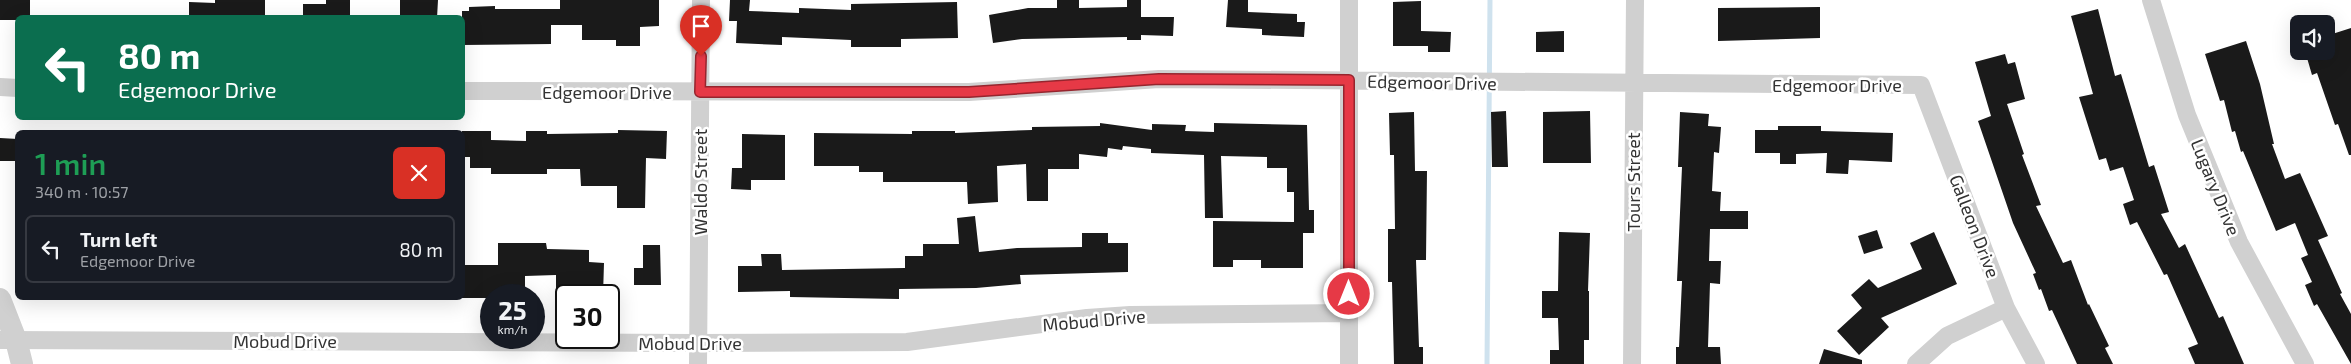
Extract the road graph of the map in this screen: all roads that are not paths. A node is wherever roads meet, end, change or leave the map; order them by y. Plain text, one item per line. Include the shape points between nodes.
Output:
1 (701, 0) edge
2 (1349, 0) edge
3 (1635, 0) edge
4 (2151, 0) edge
5 (1349, 80) junction
6 (1634, 84) junction
7 (1921, 85) joint
8 (0, 87) edge
9 (15, 88) edge
10 (465, 91) edge
11 (700, 92) junction
12 (0, 299) edge
13 (2006, 308) junction
14 (1349, 313) junction
15 (8, 340) edge
16 (698, 343) junction
17 (22, 364) edge
18 (698, 364) edge
19 (1349, 364) edge
20 (1632, 364) edge
21 (1916, 364) edge
22 (2036, 364) edge
23 (2305, 364) edge

1 - 11 street, Waldo Street
2 - 5 street
3 - 6 street, Tours Street
4 - 23 street, Lugary Drive via 2187,115 2238,242
5 - 6 street, Edgemoor Drive
5 - 11 street, Edgemoor Drive via 1159,79 969,92
5 - 14 street
6 - 7 street, Edgemoor Drive
6 - 20 street, Tours Street
7 - 13 street, Galleon Drive
8 - 9 street
10 - 11 street, Edgemoor Drive
11 - 16 street, Waldo Street
12 - 15 street
13 - 21 street via 1947,336
13 - 22 street, Galleon Drive
14 - 16 street, Mobud Drive via 1130,315 907,342
14 - 19 street
15 - 16 street, Mobud Drive
15 - 17 street
16 - 18 street, Waldo Street

